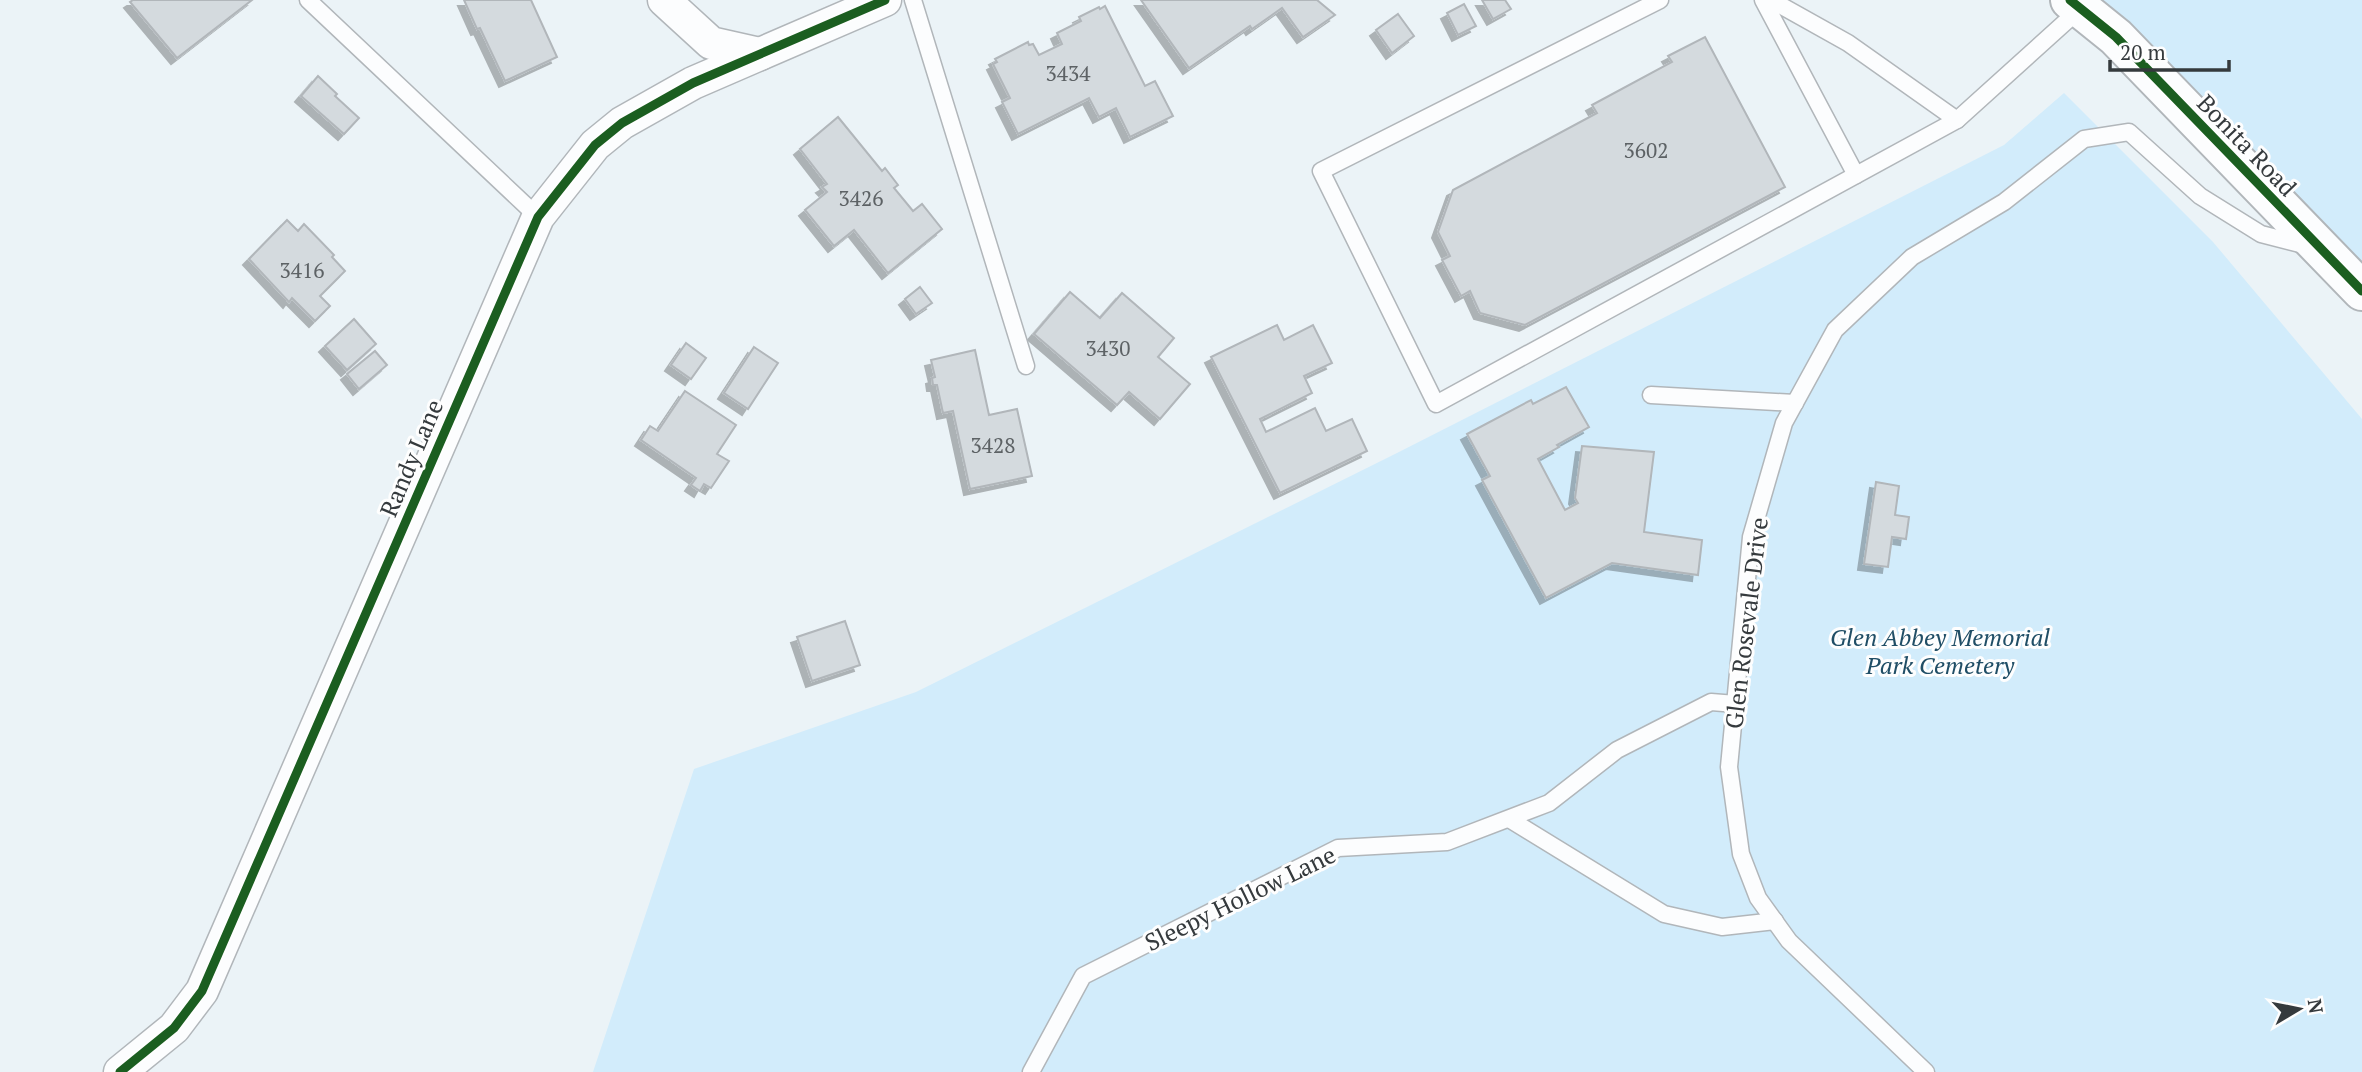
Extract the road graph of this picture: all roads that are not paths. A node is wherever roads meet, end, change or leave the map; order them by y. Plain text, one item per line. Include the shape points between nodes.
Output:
1 (309, 0) edge
2 (664, 0) edge
3 (885, 0) edge
4 (913, 0) edge
5 (1660, 0) edge
6 (1763, 0) edge
7 (1771, 0) edge
8 (2076, 4) edge
9 (760, 54) junction
10 (1957, 120) junction
11 (1856, 175) junction
12 (538, 217) junction
13 (2320, 249) junction
14 (2362, 292) edge
15 (1026, 366) dead end
16 (1651, 395) dead end
17 (1795, 403) junction
18 (1736, 704) junction
19 (1509, 818) junction
20 (1775, 921) junction
21 (120, 1072) edge
22 (1031, 1072) edge
23 (1926, 1072) edge

1 - 12 lane
2 - 9 street via 711,43
3 - 9 street, Randy Lane
4 - 15 lane
5 - 11 lane via 1321,171 1436,404
6 - 11 lane
7 - 10 lane via 1848,43
8 - 10 lane
8 - 13 main road, Bonita Road via 2116,37
9 - 12 street, Randy Lane via 693,83 622,123 594,145
10 - 11 lane
12 - 21 street, Randy Lane via 202,991 174,1028
13 - 14 main road, Bonita Road
13 - 17 lane, Glen Rosevale Drive via 2251,228 2200,196 2129,132 2084,139 2004,202 1912,257 1835,330
16 - 17 lane
17 - 18 lane, Glen Rosevale Drive via 1784,422 1751,537
18 - 19 lane, Sleepy Hollow Lane via 1711,702 1617,750 1549,803
18 - 20 lane, Glen Rosevale Drive via 1729,767 1741,854 1758,898
19 - 20 lane via 1664,914 1722,927
19 - 22 lane, Sleepy Hollow Lane via 1447,842 1338,848 1083,976
20 - 23 lane, Glen Rosevale Drive via 1789,942

